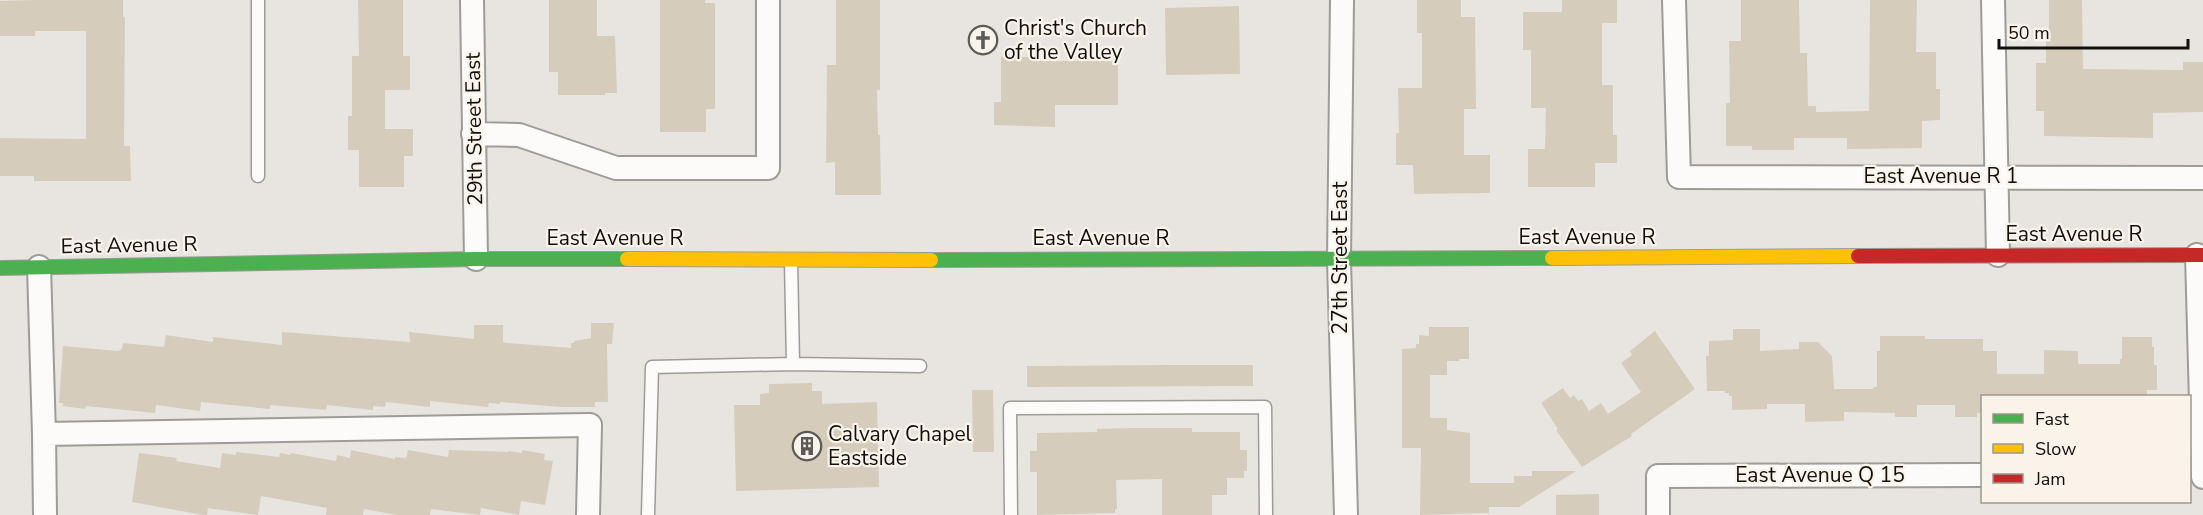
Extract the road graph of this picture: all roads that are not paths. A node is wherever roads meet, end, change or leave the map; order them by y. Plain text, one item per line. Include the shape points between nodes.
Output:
1 (258, 0) edge
2 (472, 0) edge
3 (768, 0) edge
4 (1342, 0) edge
5 (1674, 0) edge
6 (1994, 0) edge
7 (473, 134) junction
8 (258, 176) dead end
9 (1997, 176) junction
10 (2203, 178) edge
11 (1998, 255) junction
12 (2200, 255) edge
13 (476, 259) junction
14 (791, 259) junction
15 (1339, 260) junction
16 (39, 267) junction
17 (0, 268) edge
18 (793, 364) junction
19 (920, 366) dead end
20 (44, 434) junction
21 (1981, 475) edge
22 (2203, 476) edge
23 (45, 515) edge
24 (588, 515) edge
25 (648, 515) edge
26 (1011, 515) edge
27 (1266, 515) edge
28 (1346, 515) edge
29 (1659, 515) edge

1 - 8 lane
2 - 7 street, 29th Street East
3 - 7 street via 768,168 616,168 519,135
4 - 15 street, 27th Street East
5 - 9 street, East Avenue R 1 via 1679,177
6 - 9 street
7 - 13 street, 29th Street East
9 - 10 street, East Avenue R 1
9 - 11 street
11 - 12 main road, East Avenue R
11 - 15 main road, East Avenue R
12 - 22 street
13 - 14 main road, East Avenue R
13 - 16 main road, East Avenue R
14 - 15 main road, East Avenue R
14 - 18 lane
15 - 28 street, 27th Street East
16 - 17 main road, East Avenue R
16 - 20 street
18 - 19 lane
18 - 25 lane via 651,367
20 - 23 street
20 - 24 street via 590,425
21 - 29 street, East Avenue Q 15 via 1658,476
26 - 27 lane via 1010,408 1241,407 1264,407

